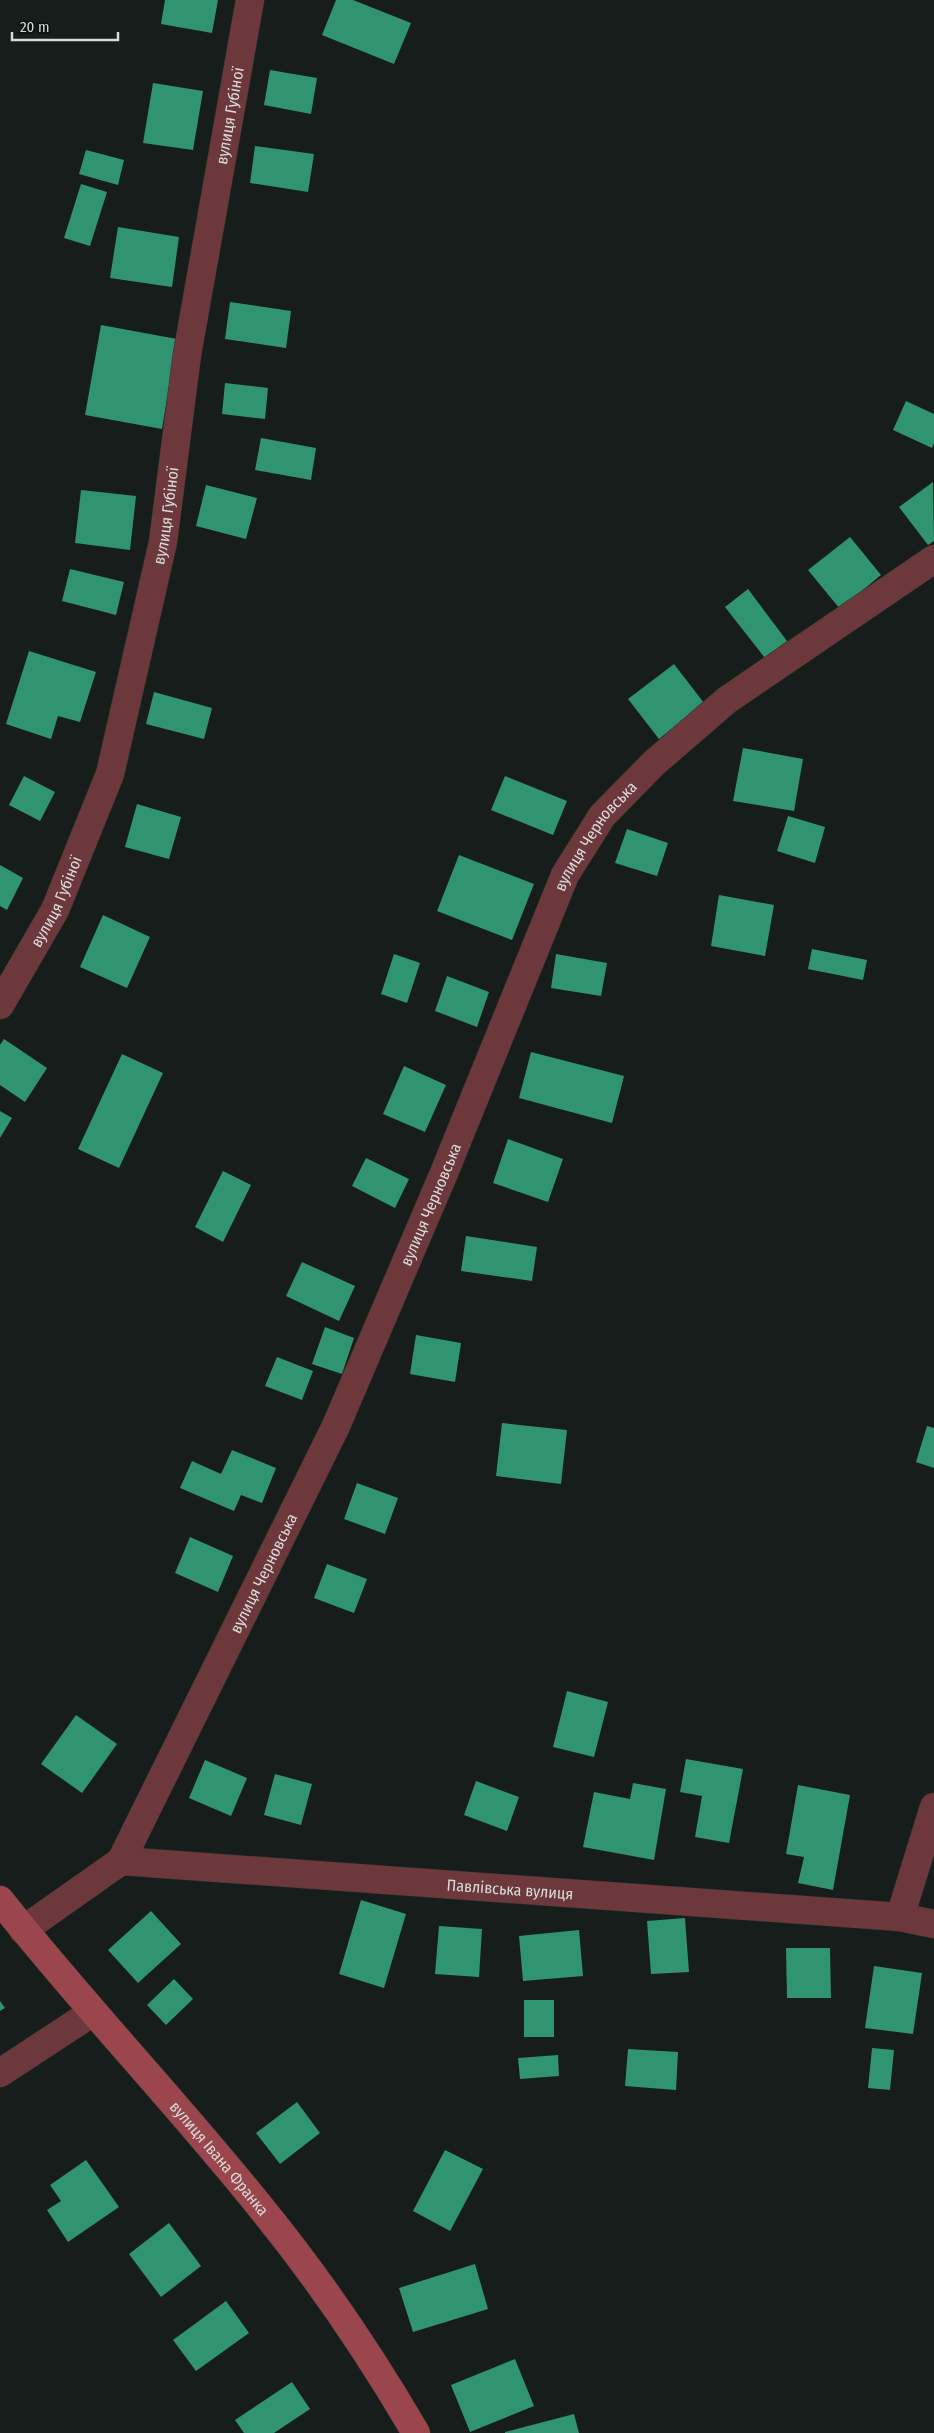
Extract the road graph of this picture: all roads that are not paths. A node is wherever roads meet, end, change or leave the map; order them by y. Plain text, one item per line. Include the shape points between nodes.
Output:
1 (250, 0) edge
2 (934, 559) edge
3 (0, 1005) edge
4 (934, 1808) edge
5 (122, 1861) junction
6 (0, 1900) edge
7 (900, 1917) junction
8 (934, 1924) edge
9 (23, 1930) junction
10 (92, 2012) junction
11 (0, 2073) edge
12 (416, 2433) edge

1 - 3 street, вулиця Губіної via 187,355 163,542 110,774 55,910
2 - 5 street, вулиця Черновська via 728,700 654,763 602,816 565,875 448,1164 336,1426
4 - 7 street
5 - 7 street, Павлівська вулиця
5 - 9 street, вулиця Черновська
6 - 9 main road, вулиця Івана Франка
7 - 8 street, Павлівська вулиця
9 - 10 main road, вулиця Івана Франка
10 - 11 street
10 - 12 main road, вулиця Івана Франка via 262,2209 339,2313

